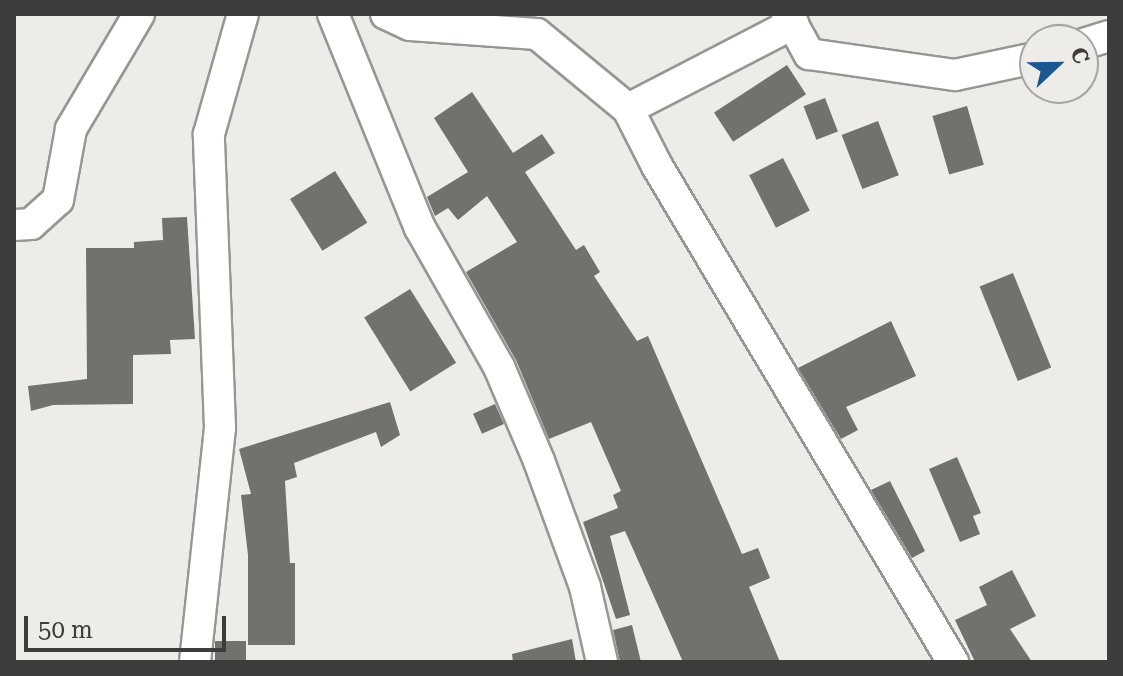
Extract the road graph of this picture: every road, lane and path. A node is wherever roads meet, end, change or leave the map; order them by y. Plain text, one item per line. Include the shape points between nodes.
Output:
1 (139, 14) edge
2 (243, 14) edge
3 (333, 14) edge
4 (399, 18) edge
5 (790, 19) edge
6 (1019, 61) edge
7 (628, 109) junction
8 (14, 225) edge
9 (195, 662) edge
10 (602, 662) edge
11 (953, 662) edge

1 - 8 street via 71,129 58,200 31,224
2 - 9 street via 209,134 220,427
3 - 10 street via 420,228 499,367 533,448 585,587
4 - 7 street via 537,34
5 - 6 street via 809,54 955,75
5 - 7 street
7 - 11 street

